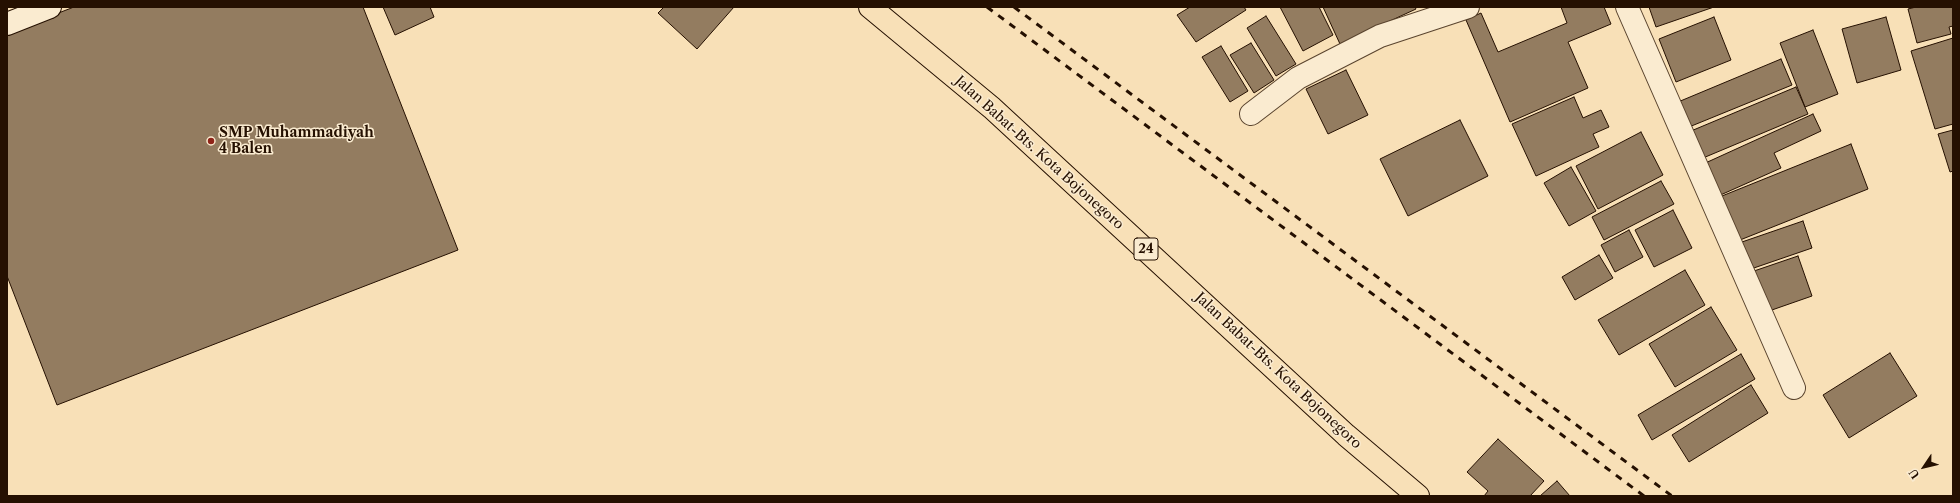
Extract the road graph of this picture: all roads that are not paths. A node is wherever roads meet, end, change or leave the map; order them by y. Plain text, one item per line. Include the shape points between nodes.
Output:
1 (50, 7) edge
2 (870, 7) edge
3 (1468, 7) edge
4 (1627, 7) edge
5 (7, 24) edge
6 (1251, 114) dead end
7 (1794, 388) dead end
8 (1418, 496) edge

1 - 5 street
2 - 8 highway, Jalan Babat-Bts. Kota Bojonegoro / 24 via 992,108 1346,435
3 - 6 street via 1380,36 1298,78
4 - 7 street

